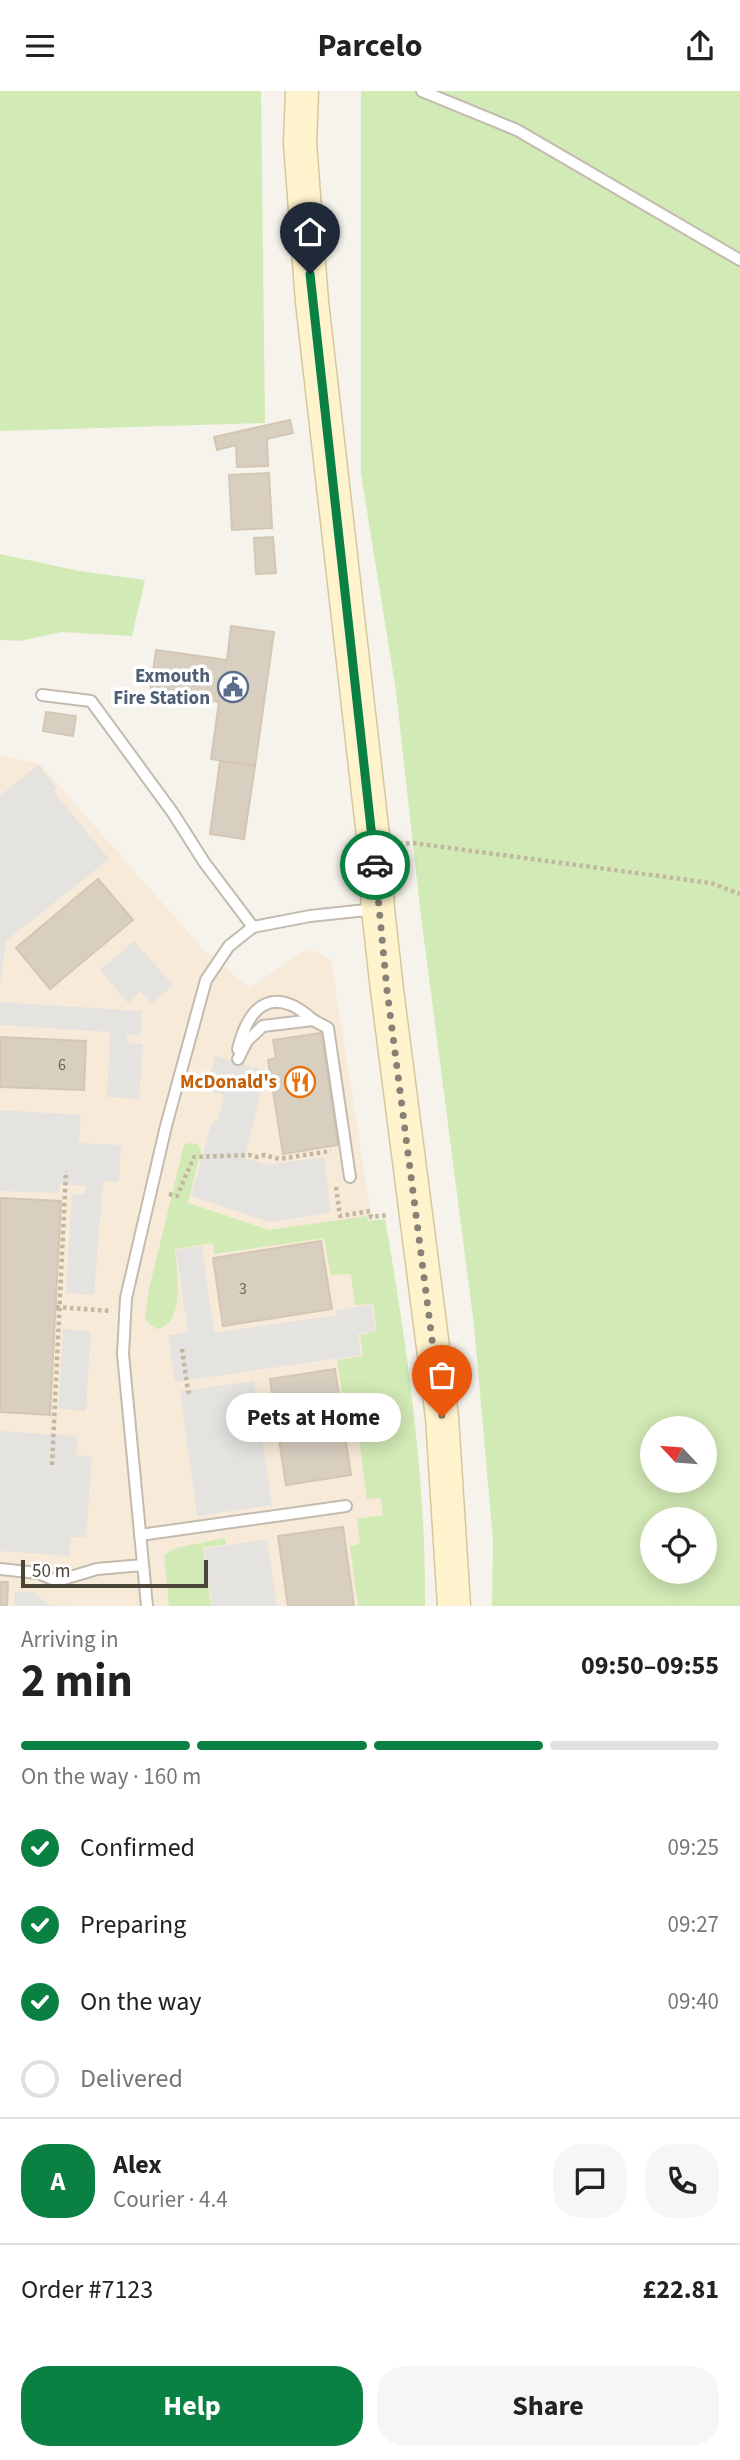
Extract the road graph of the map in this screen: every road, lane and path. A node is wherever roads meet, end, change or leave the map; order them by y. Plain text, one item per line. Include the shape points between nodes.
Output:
1 (302, 91) edge
2 (422, 91) edge
3 (740, 260) edge
4 (42, 695) dead end
5 (374, 845) junction
6 (740, 894) edge
7 (378, 909) junction
8 (253, 927) junction
9 (313, 1020) junction
10 (334, 1159) dead end
11 (66, 1171) dead end
12 (350, 1177) dead end
13 (336, 1183) dead end
14 (169, 1194) dead end
15 (384, 1216) dead end
16 (58, 1308) junction
17 (105, 1310) dead end
18 (182, 1349) dead end
19 (191, 1395) dead end
20 (52, 1465) dead end
21 (346, 1506) dead end
22 (140, 1535) junction
23 (143, 1565) junction
24 (0, 1569) edge
25 (146, 1606) edge
26 (454, 1606) edge

1 - 5 main road via 300,143 312,302
2 - 3 lane via 517,130
4 - 8 lane via 91,701
5 - 6 path via 413,843 711,883
5 - 7 main road
7 - 8 lane
7 - 26 main road via 442,1417
8 - 22 lane via 229,946 206,980 127,1298 123,1355
9 - 9 lane via 262,1026 238,1059 238,1047 253,1011 265,1003 286,1003
9 - 12 lane via 328,1028
10 - 14 path via 334,1151 279,1159 265,1154 194,1157 177,1196
11 - 16 path
13 - 15 path via 340,1216 370,1211 371,1217
16 - 17 path
16 - 20 path
18 - 19 path
21 - 22 lane
22 - 23 lane
23 - 24 lane via 97,1569 57,1581 38,1573
23 - 25 lane

